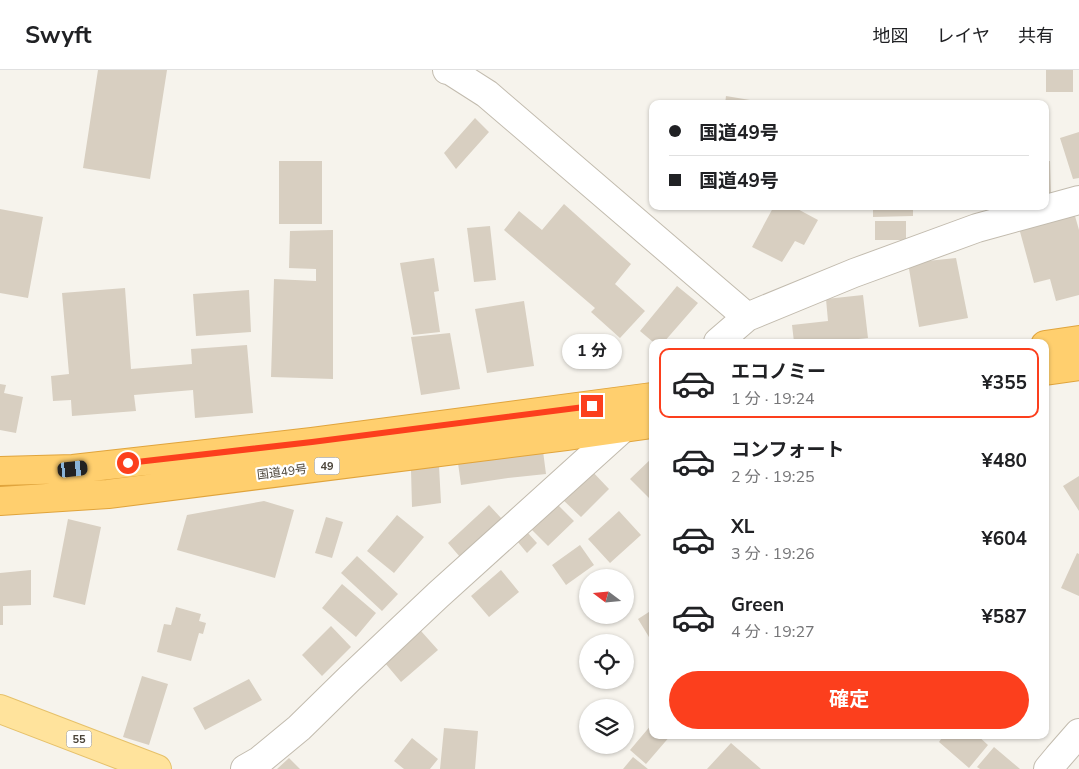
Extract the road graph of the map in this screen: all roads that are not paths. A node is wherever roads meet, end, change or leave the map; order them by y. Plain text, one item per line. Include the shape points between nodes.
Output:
1 (447, 70) edge
2 (1079, 200) edge
3 (1049, 208) edge
4 (1043, 210) edge
5 (746, 317) junction
6 (721, 339) edge
7 (1079, 340) edge
8 (1049, 344) edge
9 (1079, 366) edge
10 (1049, 370) edge
11 (649, 397) edge
12 (649, 405) edge
13 (649, 424) edge
14 (622, 428) junction
15 (0, 471) edge
16 (0, 501) edge
17 (0, 709) edge
18 (1079, 733) edge
19 (157, 769) edge
20 (246, 769) edge
21 (1048, 769) edge

1 - 5 street via 487,94
2 - 3 street
4 - 5 street via 977,228
5 - 6 street
7 - 8 highway
9 - 10 highway
11 - 15 highway, 国道49号 / 49 via 303,443 73,469
12 - 14 street
13 - 14 highway, 国道49号 / 49
14 - 16 highway, 国道49号 / 49 via 117,493
14 - 20 street via 438,595 299,728
17 - 19 main road, 55
18 - 21 street

